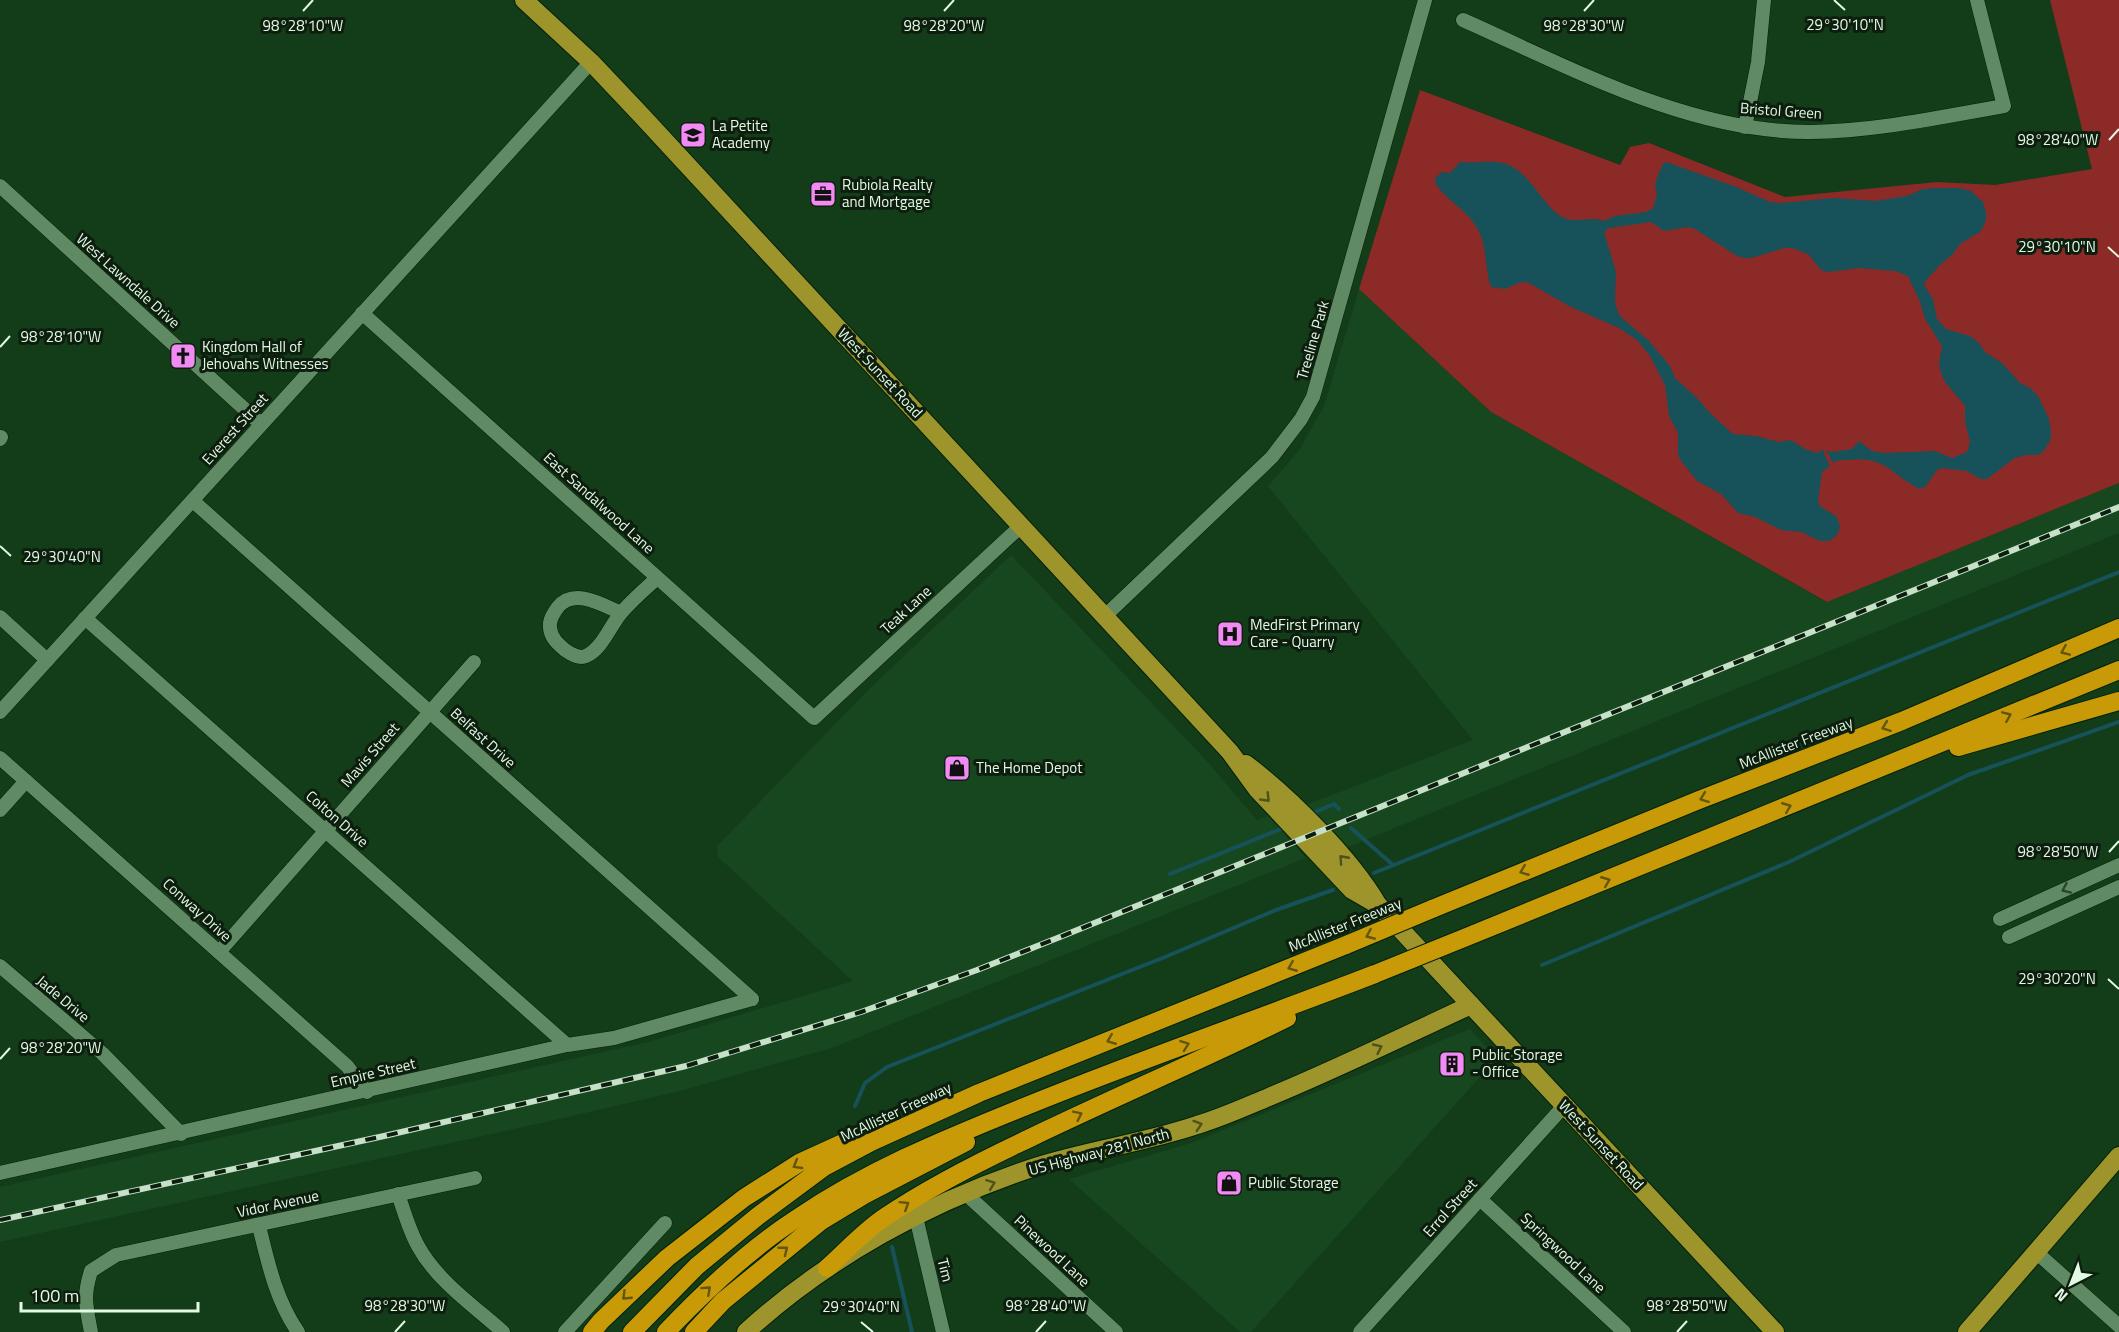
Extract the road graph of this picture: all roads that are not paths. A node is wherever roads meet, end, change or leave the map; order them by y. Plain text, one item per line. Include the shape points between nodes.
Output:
1 (524, 0) edge
2 (1425, 0) edge
3 (1764, 0) edge
4 (1977, 0) edge
5 (1463, 20) dead end
6 (591, 62) junction
7 (1745, 127) junction
8 (0, 186) edge
9 (362, 313) junction
10 (261, 424) junction
11 (193, 501) junction
12 (1021, 525) junction
13 (657, 578) junction
14 (621, 613) junction
15 (1105, 616) junction
16 (0, 617) edge
17 (85, 618) junction
18 (2119, 628) edge
19 (47, 660) junction
20 (474, 662) dead end
21 (2119, 670) edge
22 (2119, 701) edge
23 (0, 712) edge
24 (429, 712) junction
25 (814, 718) joint
26 (0, 758) edge
27 (1876, 771) junction
28 (26, 781) junction
29 (0, 810) edge
30 (326, 830) junction
31 (2119, 865) edge
32 (2119, 887) edge
33 (2000, 919) dead end
34 (2008, 937) dead end
35 (219, 952) junction
36 (0, 966) edge
37 (1375, 975) junction
38 (752, 999) joint
39 (1471, 1005) junction
40 (567, 1045) junction
41 (1071, 1088) junction
42 (367, 1092) junction
43 (1564, 1106) junction
44 (930, 1114) junction
45 (181, 1134) junction
46 (2119, 1156) edge
47 (0, 1173) edge
48 (475, 1178) dead end
49 (398, 1194) junction
50 (966, 1194) junction
51 (1480, 1199) junction
52 (915, 1217) junction
53 (665, 1223) dead end
54 (259, 1226) junction
55 (2036, 1252) junction
56 (827, 1268) junction
57 (2119, 1326) edge
58 (1363, 1331) edge
59 (91, 1332) edge
60 (298, 1332) edge
61 (503, 1332) edge
62 (566, 1332) edge
63 (592, 1332) edge
64 (632, 1332) edge
65 (666, 1332) edge
66 (694, 1332) edge
67 (746, 1332) edge
68 (943, 1332) edge
69 (1116, 1332) edge
70 (1624, 1332) edge
71 (1775, 1332) edge
72 (1967, 1332) edge

1 - 6 main road, West Sunset Road
2 - 15 street, Treeline Park via 1313,397 1272,457
3 - 7 street via 1758,62
4 - 7 street, Bristol Green via 2004,105 1873,129 1809,132
5 - 7 street, Bristol Green via 1625,92
6 - 9 street, Everest Street
6 - 12 main road, West Sunset Road
8 - 10 street, West Lawndale Drive
9 - 10 street, Everest Street
9 - 13 street, East Sandalwood Lane
10 - 11 street, Everest Street
11 - 17 street, Everest Street
11 - 24 street, Belfast Drive
12 - 15 main road, West Sunset Road
12 - 25 street, Teak Lane
13 - 14 street
13 - 25 street, East Sandalwood Lane
14 - 14 street via 601,642 585,656 570,653 551,635 549,623 554,613 561,604 575,598 587,598
15 - 39 main road, West Sunset Road via 1352,891 1378,905
16 - 19 street
17 - 19 street, Everest Street
17 - 30 street, Colton Drive
18 -> 44 highway, McAllister Freeway, bridge via 1902,721
19 - 23 street, Everest Street
20 - 24 street, Mavis Street
27 -> 21 highway
22 - 27 highway
24 - 30 street, Mavis Street
24 - 38 street, Belfast Drive
26 - 28 street, Conway Drive
37 -> 27 highway, bridge
28 - 29 street
28 - 35 street, Conway Drive
30 - 35 street, Mavis Street
30 - 40 street, Colton Drive
31 -> 33 street
32 - 34 street
35 - 42 street, Conway Drive via 347,1066
36 - 45 street, Jade Drive via 102,1053
41 -> 37 highway
56 -> 37 highway via 884,1218 977,1164 1216,1054
38 - 40 street, Empire Street via 614,1038
39 - 43 main road, West Sunset Road
50 -> 39 main road, US Highway 281 North via 1036,1167 1197,1125 1306,1082
40 - 42 street, Empire Street
65 -> 41 highway via 741,1261 840,1191 936,1143
66 -> 41 highway via 723,1301 821,1221
42 - 45 street, Empire Street
43 - 51 street, Errol Street
43 - 71 main road, West Sunset Road
44 -> 63 highway via 874,1130 799,1163 744,1198 667,1257
44 - 64 highway, McAllister Freeway via 824,1167 697,1266
45 - 47 street, Empire Street
46 - 55 main road
48 - 49 street, Vidor Avenue
49 - 54 street, Vidor Avenue
49 - 61 street via 425,1257
50 - 52 main road, US Highway 281 North
50 - 69 street, Pinewood Lane
51 - 58 street, Errol Street
51 - 70 street, Springwood Lane
52 - 56 main road, US Highway 281 North
52 - 68 street, Tim
53 - 62 street
54 - 59 street, Vidor Avenue via 116,1256 91,1271 85,1289
54 - 60 street via 271,1278
55 - 57 street
55 - 72 main road
56 - 67 main road, US Highway 281 North

